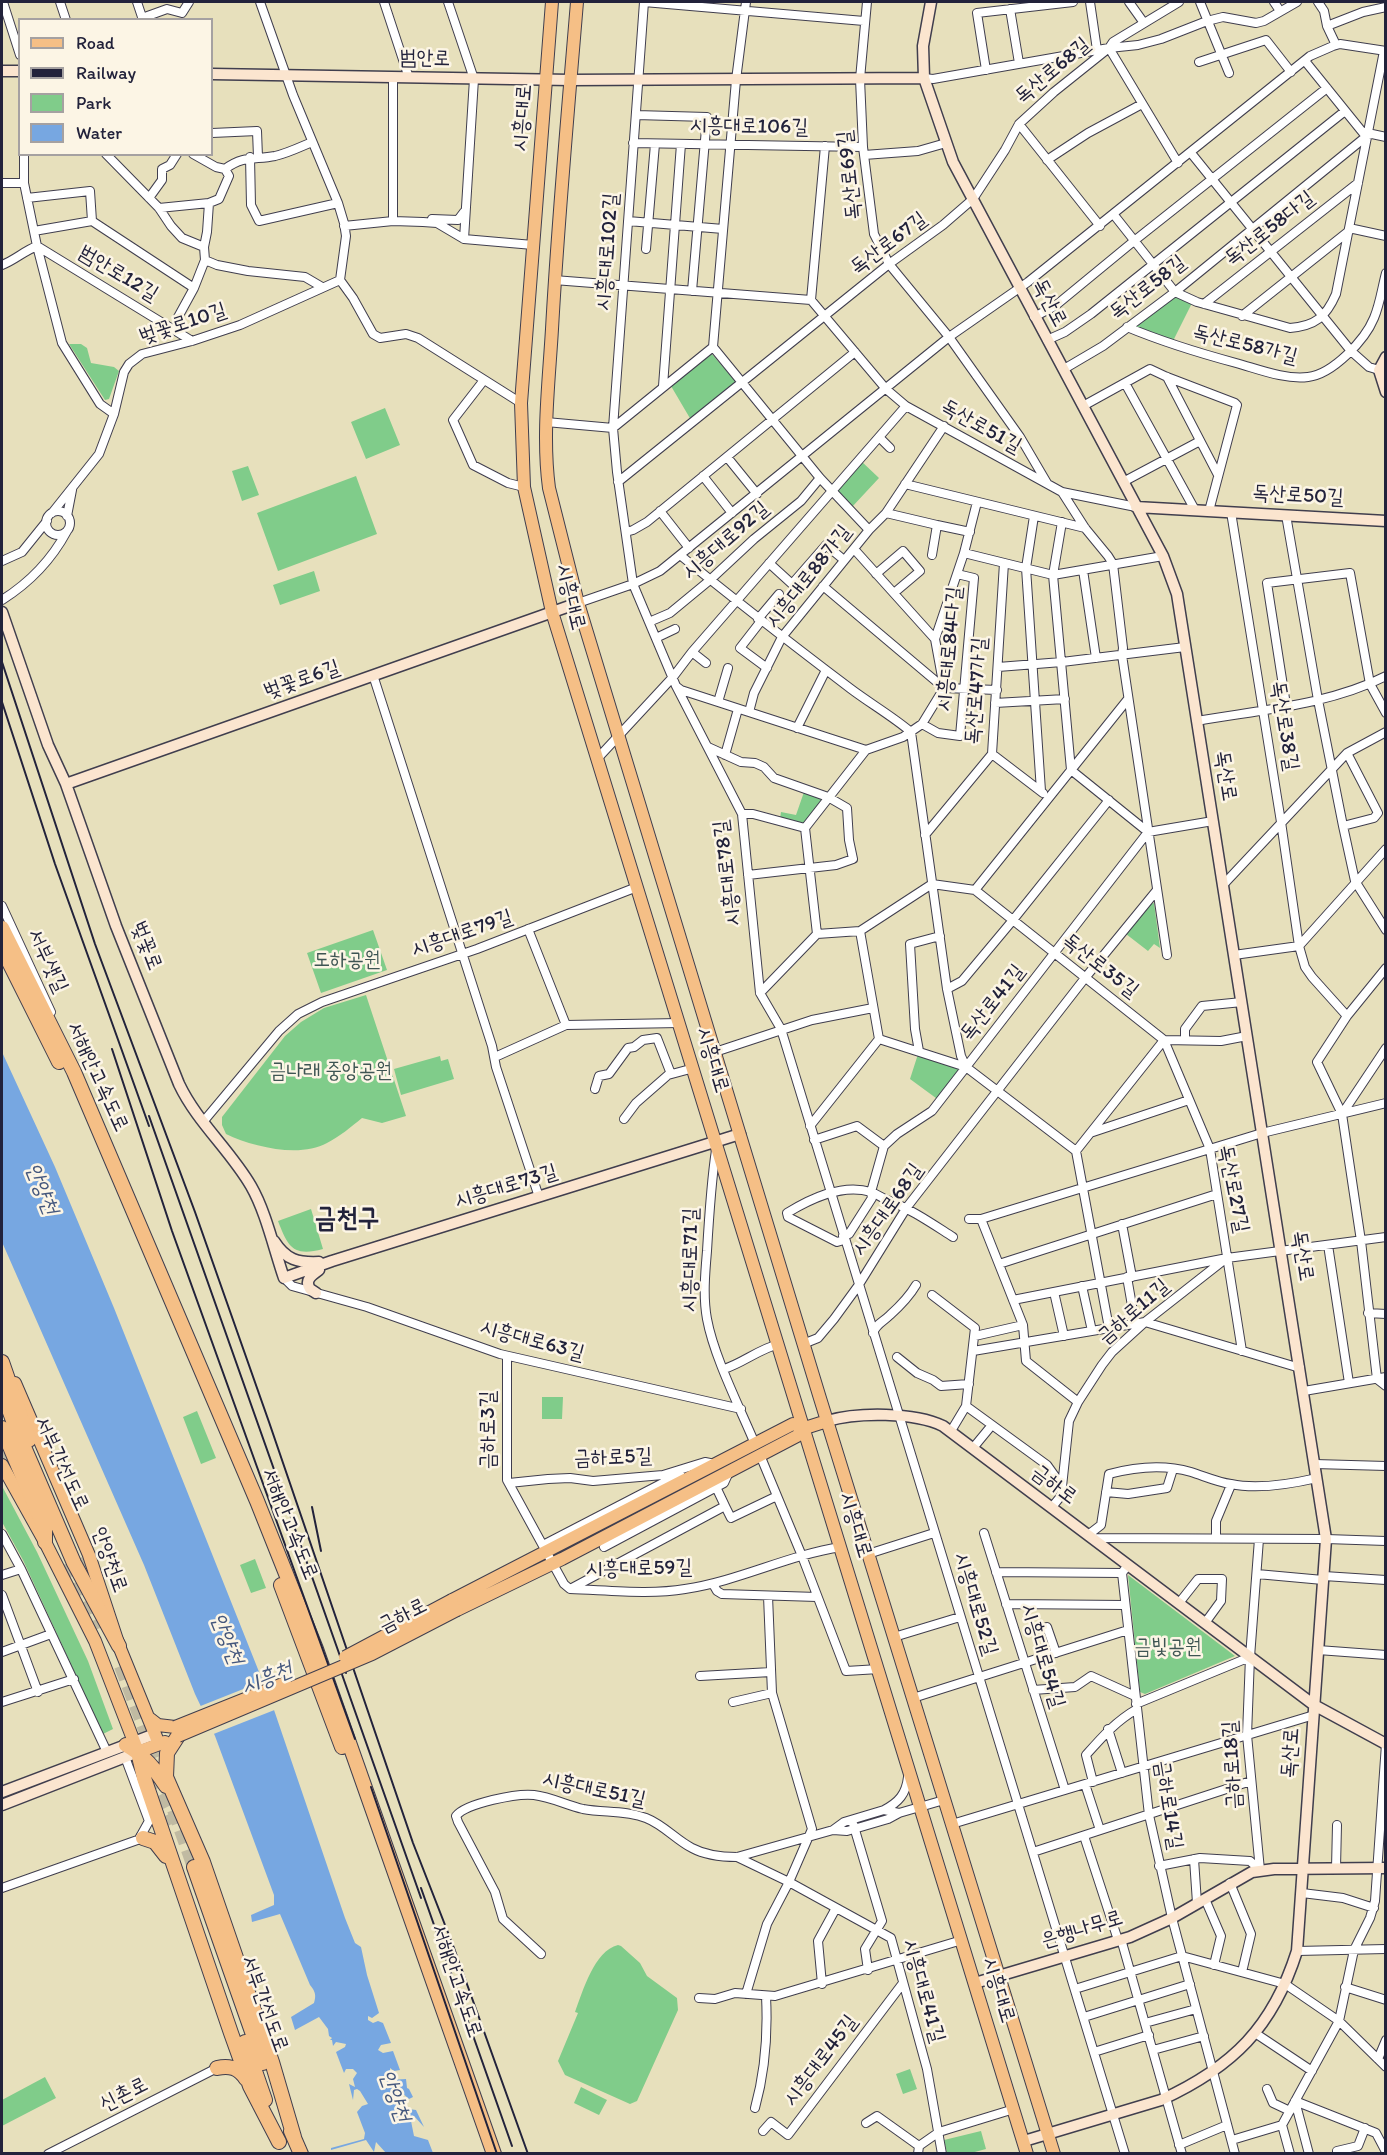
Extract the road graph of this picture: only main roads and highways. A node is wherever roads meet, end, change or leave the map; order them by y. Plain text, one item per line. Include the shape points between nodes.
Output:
1 (552, 2) edge
2 (577, 2) edge
3 (931, 2) edge
4 (2, 65) edge
5 (2, 70) edge
6 (17, 71) edge
7 (213, 74) edge
8 (2, 76) edge
9 (924, 78) junction
10 (546, 80) junction
11 (571, 80) junction
12 (1386, 357) edge
13 (1386, 392) edge
14 (1136, 507) junction
15 (1386, 521) edge
16 (578, 603) junction
17 (2, 612) edge
18 (552, 612) junction
19 (66, 784) junction
20 (2, 928) edge
21 (2, 948) edge
22 (70, 1074) junction
23 (740, 1134) junction
24 (717, 1142) junction
25 (268, 1231) junction
26 (332, 1261) junction
27 (284, 1278) joint
28 (316, 1293) road end
29 (2, 1360) edge
30 (2, 1391) edge
31 (2, 1414) edge
32 (827, 1421) junction
33 (2, 1428) edge
34 (805, 1428) junction
35 (30, 1442) junction
36 (758, 1449) junction
37 (2, 1465) tunnel mouth
38 (45, 1542) junction
39 (455, 1605) junction
40 (119, 1646) junction
41 (1314, 1710) junction
42 (148, 1717) junction
43 (176, 1732) junction
44 (157, 1739) junction
45 (1386, 1744) edge
46 (131, 1749) junction
47 (2, 1792) edge
48 (172, 1795) junction
49 (151, 1796) junction
50 (2, 1805) edge
51 (156, 1814) junction
52 (198, 1850) junction
53 (1303, 1868) junction
54 (1381, 1868) edge
55 (185, 1869) junction
56 (999, 1976) junction
57 (975, 1983) junction
58 (231, 2033) junction
59 (250, 2086) junction
60 (1048, 2133) junction
61 (294, 2137) junction
62 (1024, 2141) junction
63 (281, 2148) edge
64 (300, 2154) edge
65 (485, 2154) edge
66 (494, 2154) edge
67 (1028, 2154) edge
68 (1054, 2154) edge

1 - 10 main road, 시흥대로
2 - 11 main road, 시흥대로
3 - 9 main road, 독산로 via 923,46
4 - 6 main road
5 - 6 main road
6 - 8 main road
7 - 10 main road, 범안로
9 - 11 main road, 범안로
9 - 14 main road, 독산로 via 953,162
10 - 11 main road, 범안로
10 - 18 main road, 시흥대로 via 521,403 524,487
11 - 16 main road, 시흥대로 via 546,422 549,488
12 - 13 main road via 1379,370
14 - 15 main road, 독산로50길
14 - 41 main road, 독산로 via 1163,556 1177,594 1315,1464 1326,1539
16 - 18 main road, 벚꽃로6길
16 - 23 main road, 시흥대로
17 - 19 main road, 벚꽃로 via 48,745
18 - 19 main road, 벚꽃로6길
18 - 24 main road, 시흥대로
19 - 25 main road, 벚꽃로 via 179,1084 252,1188
20 - 22 highway, 서해안고속도로
21 - 22 highway, 서해안고속도로
22 - 65 highway, 서해안고속도로 via 262,1536 371,1827
22 - 66 highway, 서해안고속도로 via 257,1501 316,1648
23 - 24 main road, 시흥대로73길
23 - 32 main road, 시흥대로
24 - 26 main road, 시흥대로73길
24 - 34 main road, 시흥대로
25 - 26 main road via 279,1249 293,1260
25 - 27 main road, 벚꽃로
26 - 27 main road, 시흥대로73길
26 - 28 main road via 310,1276 308,1285
29 - 35 highway
29 - 40 main road, 안양천로 via 16,1384 89,1555
30 - 35 highway, 서부간선도로
30 - 40 highway via 74,1563
31 - 35 highway, 서부간선도로 via 74,1560
32 - 34 main road, 금하로
32 - 41 main road, 금하로 via 843,1416 898,1415 925,1419 951,1431 1090,1537 1125,1569 1179,1603
32 - 56 main road, 시흥대로
33 - 38 highway via 45,1529
34 - 36 main road, 금하로 via 793,1424
34 - 57 main road, 시흥대로
36 - 39 main road, 금하로 via 730,1470 553,1564
36 - 39 main road, 금하로 via 716,1464 545,1548
37 - 38 main road
38 - 46 main road via 95,1641
39 - 43 main road, 금하로, bridge via 372,1654
40 - 42 main road, 안양천로
41 - 45 main road, 금하로
41 - 53 main road, 독산로
42 - 43 main road
42 - 44 main road, 안양천로
43 - 44 main road, 금하로
43 - 48 highway via 165,1765
44 - 46 main road, 금하로
46 - 47 main road, 금하로 via 106,1752
46 - 48 highway via 154,1767
46 - 49 highway
46 - 50 main road, 금하로
48 - 52 highway
49 - 51 highway
49 - 52 highway via 151,1783 157,1782
51 - 55 highway
51 - 55 highway via 152,1831 141,1839 161,1846
52 - 61 highway
53 - 54 main road, 은행나무로
53 - 56 main road, 은행나무로 via 1260,1870 1152,1928
53 - 60 main road, 독산로 via 1297,1951 1274,2006 1239,2051 1213,2073 1166,2098
55 - 58 highway
55 - 61 highway, 서부간선도로
55 - 63 highway, 서부간선도로
56 - 57 main road, 은행나무로
56 - 60 main road, 시흥대로
57 - 62 main road, 시흥대로
58 - 59 highway
58 - 59 highway via 230,2055 217,2068 234,2068
59 - 63 highway
60 - 62 main road, 독산로
60 - 68 main road, 시흥대로
61 - 64 highway, 서부간선도로
62 - 67 main road, 시흥대로

